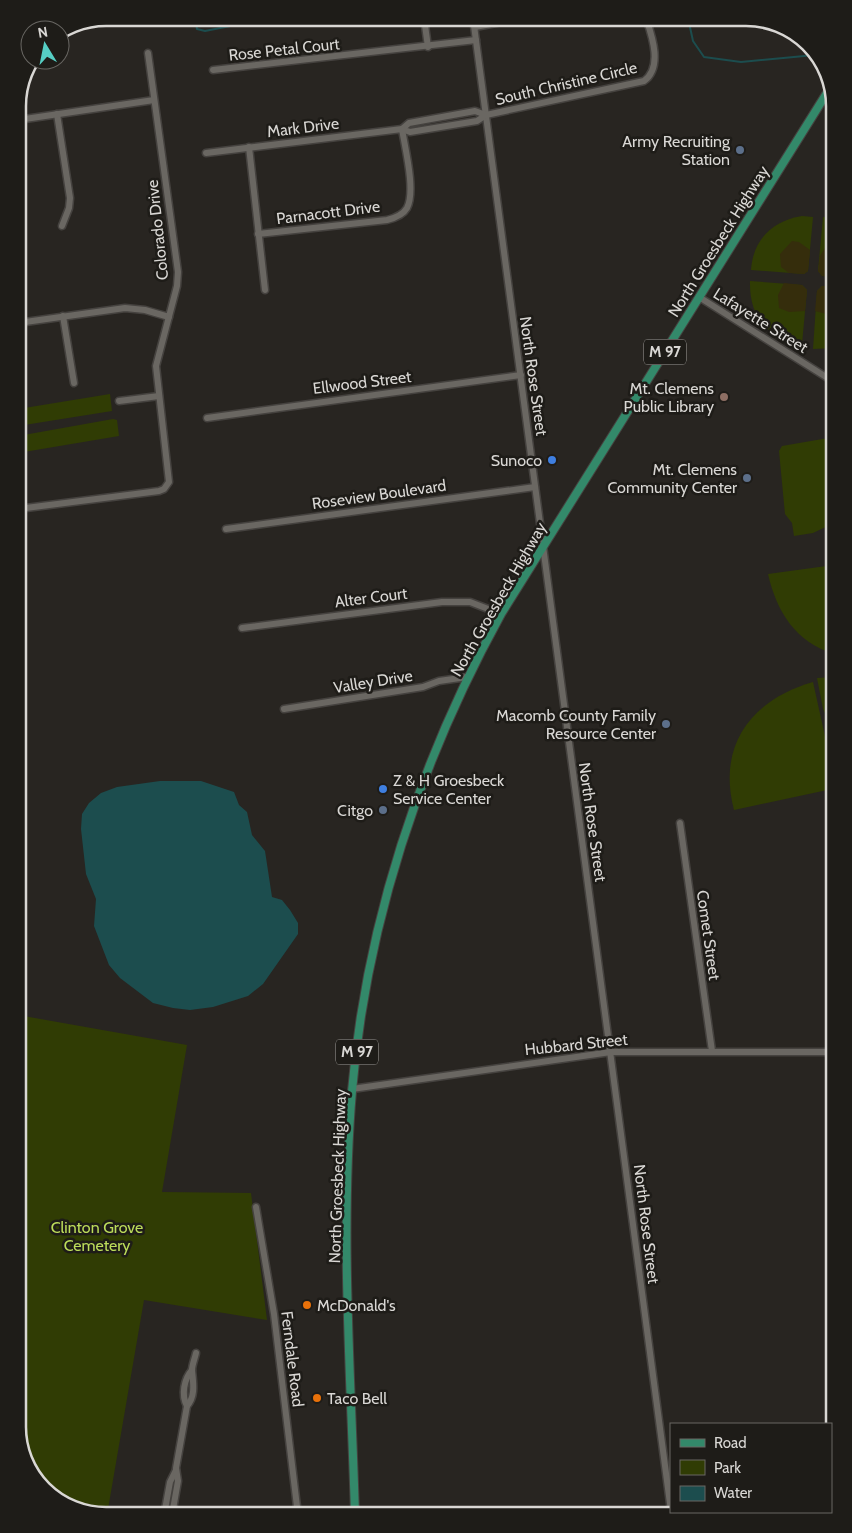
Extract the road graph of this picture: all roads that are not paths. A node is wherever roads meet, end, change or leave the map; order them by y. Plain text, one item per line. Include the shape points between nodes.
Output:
1 (425, 26) edge
2 (480, 26) edge
3 (647, 26) edge
4 (475, 27) joint
5 (476, 40) junction
6 (428, 47) junction
7 (148, 53) dead end
8 (213, 70) dead end
9 (825, 96) edge
10 (154, 100) junction
11 (58, 114) junction
12 (486, 115) junction
13 (26, 119) edge
14 (402, 129) junction
15 (249, 147) junction
16 (206, 153) dead end
17 (62, 226) dead end
18 (258, 234) junction
19 (265, 290) dead end
20 (699, 297) junction
21 (63, 316) junction
22 (169, 317) junction
23 (26, 322) edge
24 (521, 375) junction
25 (826, 377) edge
26 (74, 384) dead end
27 (159, 396) junction
28 (119, 401) dead end
29 (207, 418) dead end
30 (535, 487) junction
31 (26, 508) edge
32 (226, 529) dead end
33 (543, 547) junction
34 (501, 614) junction
35 (242, 628) dead end
36 (467, 677) junction
37 (284, 709) dead end
38 (680, 823) dead end
39 (712, 1051) junction
40 (612, 1052) junction
41 (826, 1052) edge
42 (352, 1089) junction
43 (256, 1208) dead end
44 (196, 1353) dead end
45 (176, 1468) junction
46 (670, 1504) edge
47 (165, 1507) edge
48 (173, 1507) edge
49 (297, 1507) edge
50 (355, 1507) edge

1 - 6 street
2 - 4 street
3 - 12 street, South Christine Circle via 654,63 650,76 644,81
4 - 5 street, North Rose Street
5 - 6 street, Rose Petal Court
5 - 12 street, North Rose Street
6 - 8 street, Rose Petal Court
7 - 10 street, Colorado Drive
9 - 20 main road, North Groesbeck Highway / M 97
10 - 11 street
10 - 22 street, Colorado Drive via 178,272
11 - 13 street
11 - 17 street via 70,198 70,208
12 - 14 street, Mark Drive via 477,121 410,132
12 - 14 street, Mark Drive via 475,111 409,123
12 - 24 street, North Rose Street
14 - 15 street, Mark Drive
14 - 18 street, Parnacott Drive via 410,194 403,213 387,220
15 - 16 street, Mark Drive
15 - 18 street
18 - 19 street
20 - 25 street, Lafayette Street
20 - 33 main road, North Groesbeck Highway / M 97
21 - 22 street via 125,308
21 - 23 street
21 - 26 street
22 - 27 street, Colorado Drive via 156,366
24 - 29 street, Ellwood Street
24 - 30 street, North Rose Street
27 - 28 street
27 - 31 street, Colorado Drive via 170,478 164,489
30 - 32 street, Roseview Boulevard
30 - 33 street, North Rose Street
33 - 34 main road, North Groesbeck Highway / M 97
33 - 40 street, North Rose Street
34 - 35 street, Alter Court via 470,602 442,602
34 - 36 main road, North Groesbeck Highway / M 97
36 - 37 street, Valley Drive
36 - 42 main road, North Groesbeck Highway / M 97 via 417,798 391,879 370,967
38 - 39 street, Comet Street
39 - 40 street, Hubbard Street
39 - 41 street, Hubbard Street
40 - 42 street, Hubbard Street
40 - 46 street, North Rose Street
42 - 50 main road, North Groesbeck Highway / M 97 via 347,1206
43 - 49 street, Ferndale Road via 274,1314
44 - 45 street via 192,1370 195,1377 193,1393 186,1406
45 - 47 street
45 - 48 street via 178,1481

